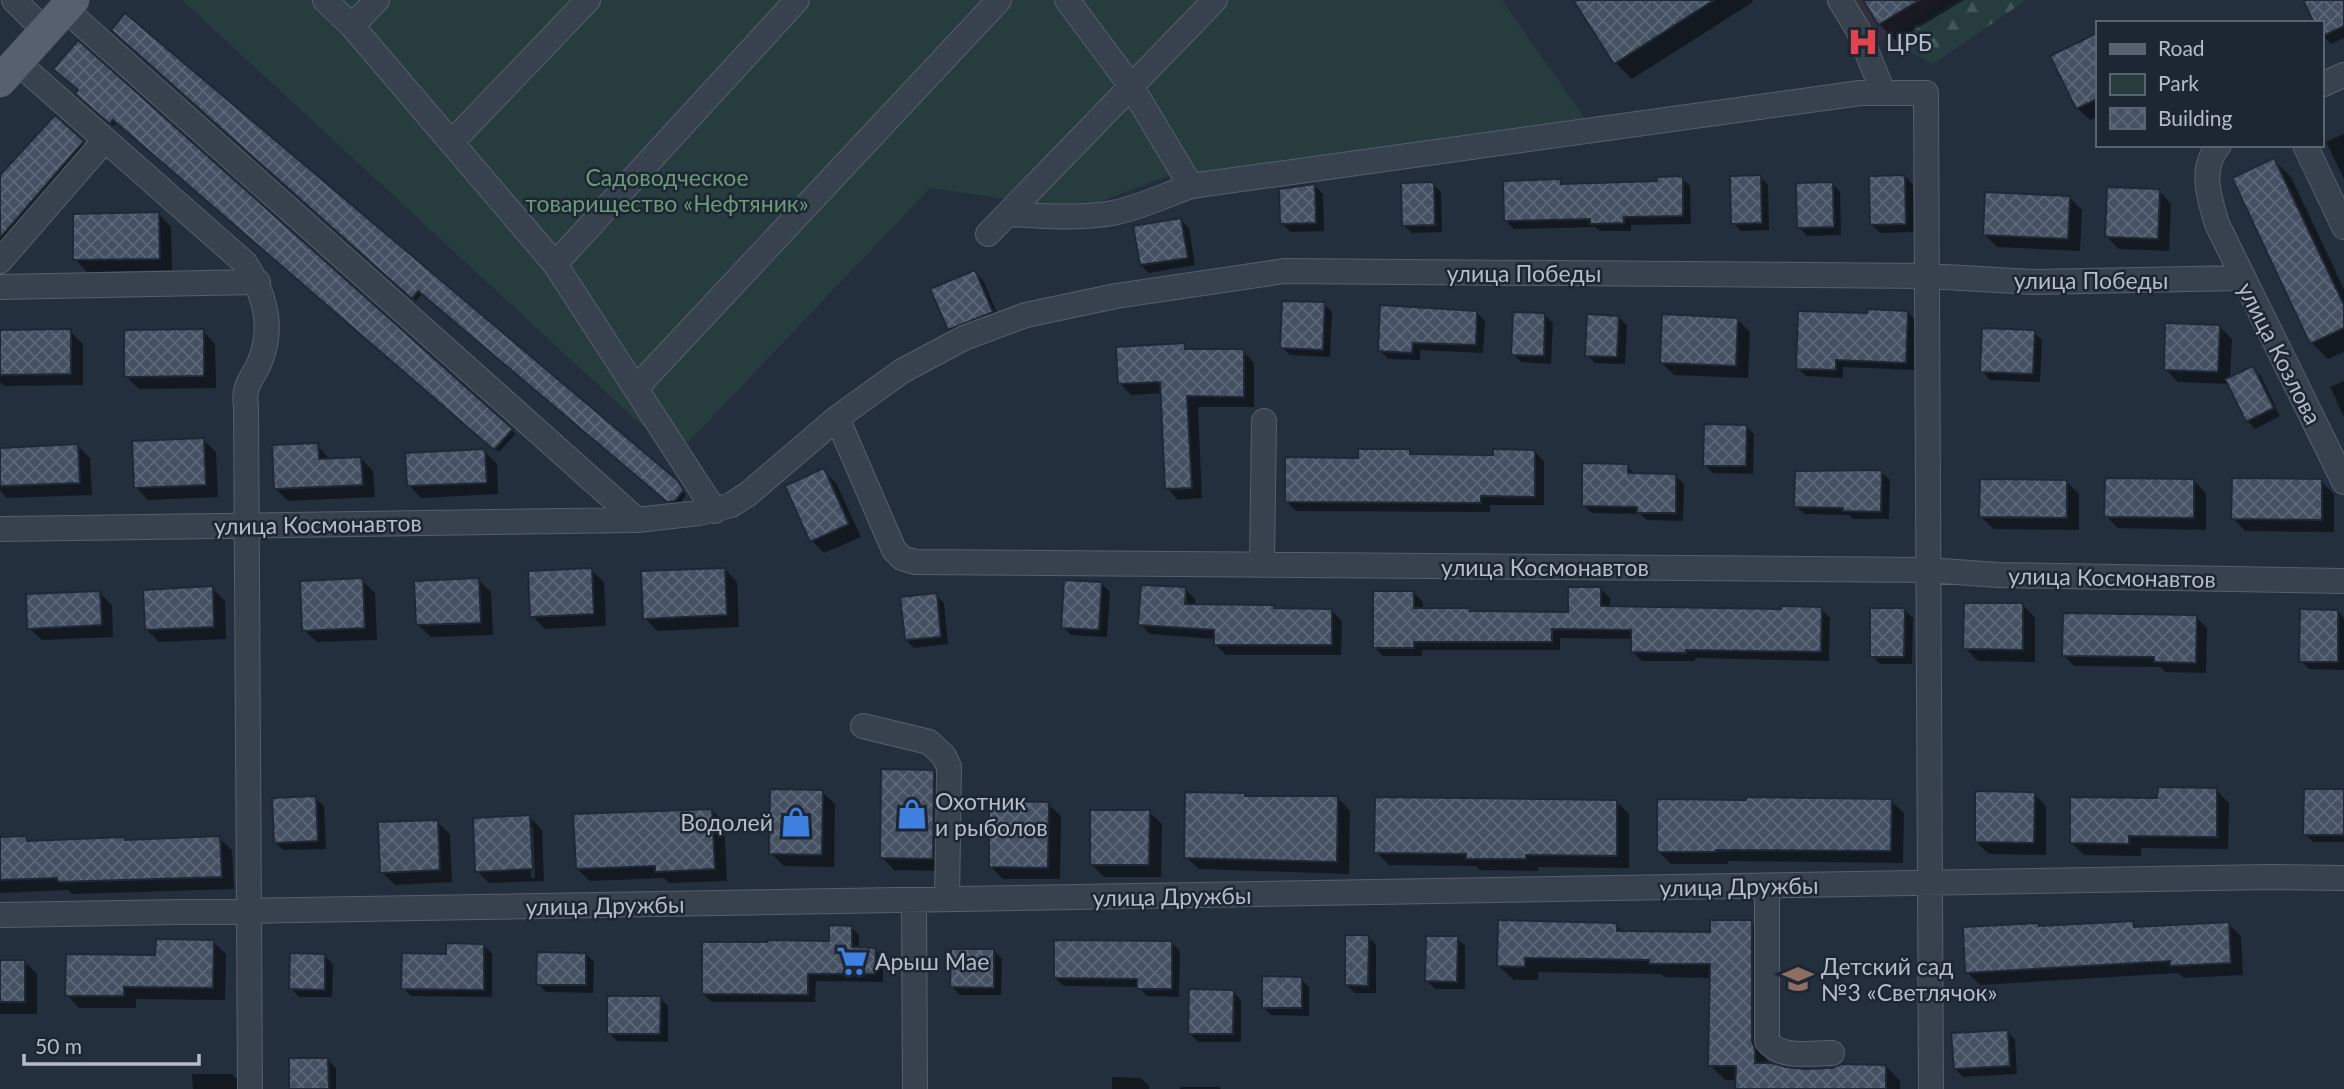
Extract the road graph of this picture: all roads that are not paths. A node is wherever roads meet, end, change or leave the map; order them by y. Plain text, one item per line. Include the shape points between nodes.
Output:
1 (14, 0) edge
2 (325, 0) edge
3 (377, 0) edge
4 (588, 0) edge
5 (797, 0) edge
6 (999, 0) edge
7 (1067, 0) edge
8 (1215, 0) edge
9 (1840, 0) edge
10 (61, 13) edge
11 (352, 26) junction
12 (9, 72) edge
13 (2344, 75) edge
14 (2323, 84) edge
15 (1131, 86) junction
16 (1883, 92) junction
17 (105, 139) junction
18 (452, 142) junction
19 (2218, 147) edge
20 (2306, 147) edge
21 (1191, 186) junction
22 (1008, 214) junction
23 (2344, 227) edge
24 (988, 234) dead end
25 (0, 261) edge
26 (555, 264) junction
27 (1927, 276) junction
28 (2242, 278) junction
29 (258, 282) junction
30 (0, 287) edge
31 (636, 388) junction
32 (837, 418) junction
33 (1264, 421) dead end
34 (2344, 482) edge
35 (715, 511) junction
36 (637, 520) junction
37 (247, 525) junction
38 (0, 528) edge
39 (1262, 565) junction
40 (1928, 570) junction
41 (2344, 581) edge
42 (863, 726) dead end
43 (2344, 878) edge
44 (1930, 883) junction
45 (1767, 886) junction
46 (947, 899) junction
47 (914, 900) junction
48 (249, 911) junction
49 (0, 915) edge
50 (1832, 1053) dead end
51 (250, 1089) edge
52 (915, 1089) edge
53 (1931, 1089) edge

1 - 10 street
2 - 11 street
3 - 11 street
4 - 18 street
5 - 26 street
6 - 31 street
7 - 15 street
8 - 15 street
9 - 16 street via 1858,30
10 - 12 main road
10 - 36 street
11 - 18 street
12 - 17 street
13 - 14 street
15 - 21 street
15 - 22 street
16 - 21 street
16 - 27 street via 1926,93
17 - 25 street
17 - 29 street via 245,263
18 - 26 street
19 - 28 street, улица Козлова via 2209,161 2208,191 2217,224
20 - 23 street
21 - 22 street via 1116,212 1063,218
22 - 24 street
26 - 31 street
27 - 28 street, улица Победы via 2033,282
27 - 32 street, улица Победы via 1284,271 1116,296 1027,315 964,338 902,371
27 - 40 street
28 - 34 street, улица Козлова
29 - 30 street
29 - 37 street via 267,324 266,341 244,394
31 - 35 street
32 - 35 street, улица Победы via 748,494
32 - 39 street, улица Космонавтов via 894,550 902,558 915,562
33 - 39 street
35 - 36 street, улица Космонавтов
36 - 37 street, улица Космонавтов
37 - 38 street, улица Космонавтов
37 - 48 street
39 - 40 street, улица Космонавтов
40 - 41 street, улица Космонавтов
40 - 44 street
42 - 46 street via 929,742 944,756 949,767
43 - 44 street, улица Дружбы
44 - 45 street, улица Дружбы
44 - 53 street
45 - 46 street, улица Дружбы
45 - 50 street via 1767,1041 1782,1052
46 - 47 street, улица Дружбы
47 - 48 street, улица Дружбы
47 - 52 street
48 - 49 street, улица Дружбы
48 - 51 street

